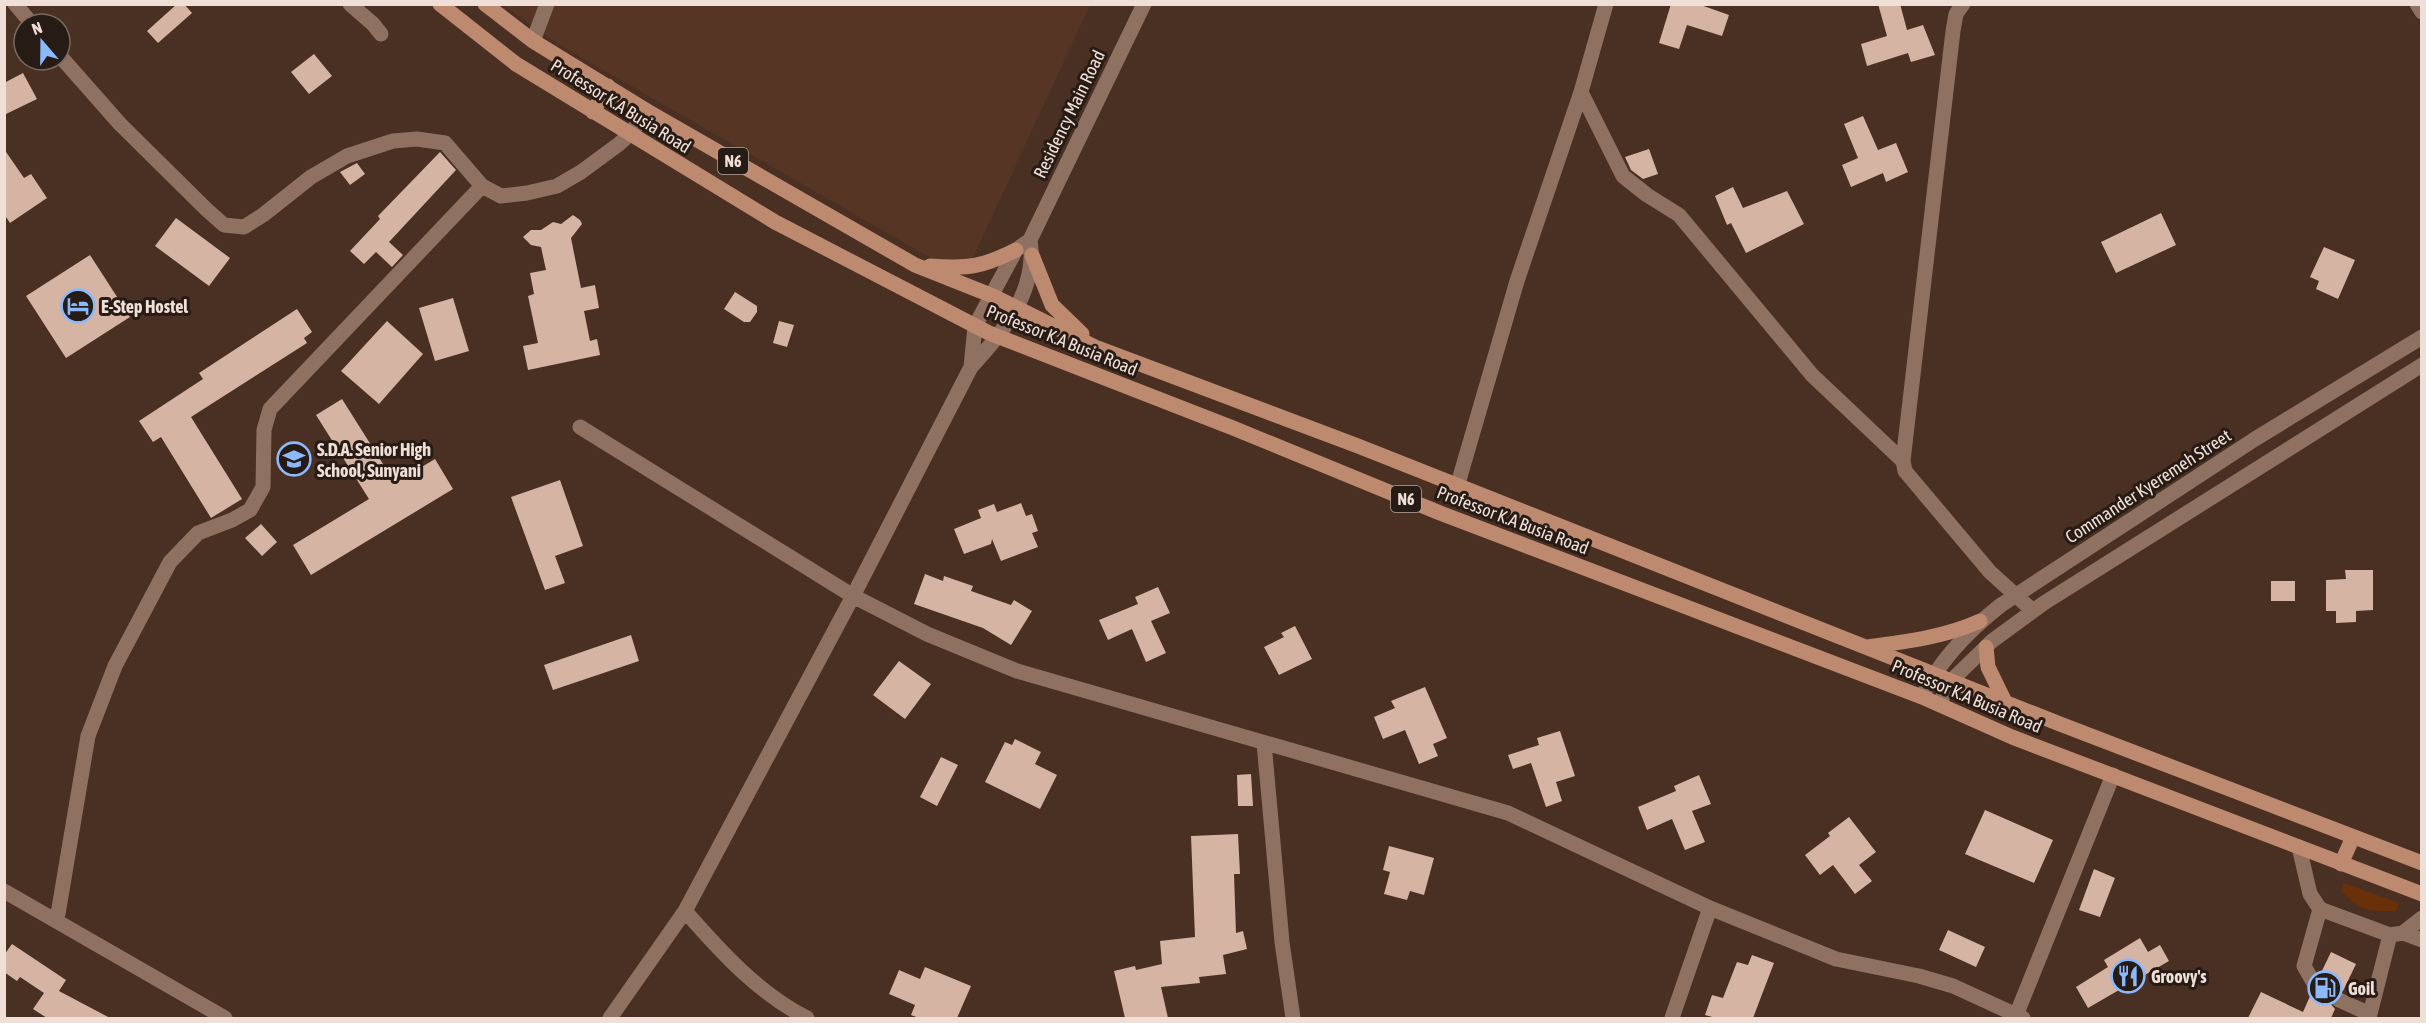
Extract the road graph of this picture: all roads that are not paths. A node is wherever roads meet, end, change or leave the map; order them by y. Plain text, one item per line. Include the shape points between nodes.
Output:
1 (350, 4) edge
2 (440, 4) edge
3 (485, 4) edge
4 (547, 4) edge
5 (1144, 4) edge
6 (1606, 4) edge
7 (1963, 4) edge
8 (2417, 4) edge
9 (2421, 12) edge
10 (381, 34) dead end
11 (532, 41) junction
12 (72, 70) edge
13 (608, 87) junction
14 (1581, 92) junction
15 (647, 111) junction
16 (593, 112) junction
17 (630, 134) junction
18 (482, 186) junction
19 (1031, 247) junction
20 (1016, 250) junction
21 (915, 265) junction
22 (993, 296) junction
23 (1018, 308) junction
24 (975, 326) junction
25 (999, 337) junction
26 (2421, 337) edge
27 (1095, 346) junction
28 (2421, 365) edge
29 (971, 367) junction
30 (580, 426) dead end
31 (1903, 461) junction
32 (1457, 487) junction
33 (853, 596) junction
34 (2016, 596) junction
35 (2033, 611) junction
36 (1980, 621) junction
37 (1986, 647) junction
38 (1865, 648) junction
39 (1932, 674) junction
40 (1951, 681) junction
41 (1922, 697) junction
42 (2005, 702) junction
43 (1939, 704) junction
44 (1264, 743) junction
45 (2113, 776) junction
46 (2353, 837) junction
47 (2299, 847) junction
48 (2421, 862) edge
49 (2341, 864) junction
50 (4, 891) edge
51 (2421, 894) edge
52 (1710, 908) junction
53 (2320, 909) junction
54 (685, 911) junction
55 (2421, 918) edge
56 (57, 920) junction
57 (2397, 934) junction
58 (2421, 940) edge
59 (2315, 985) tunnel mouth
60 (2339, 1000) tunnel mouth
61 (2370, 1016) edge
62 (2018, 1017) edge
63 (225, 1018) edge
64 (610, 1018) edge
65 (807, 1018) edge
66 (1293, 1018) edge
67 (1672, 1018) edge

1 - 10 street
2 - 16 main road, Professor K.A Busia Road / N6 via 516,64
3 - 11 main road, Professor K.A Busia Road / N6
4 - 11 street
5 - 19 street, Residency Main Road
6 - 14 street
7 - 31 street via 1956,14 1953,31
8 - 9 street
11 - 13 main road, Professor K.A Busia Road / N6
12 - 18 street via 120,124 224,225 244,227 329,166 393,141 445,143
13 - 15 main road, Professor K.A Busia Road / N6
13 - 16 main road
14 - 31 street via 1623,176 1679,215 1812,375
14 - 32 street via 1517,281
15 - 17 street
15 - 21 main road, Professor K.A Busia Road / N6
16 - 17 main road, Professor K.A Busia Road / N6
17 - 18 street via 606,155 557,186 501,196
17 - 24 main road, Professor K.A Busia Road / N6 via 775,222
18 - 56 street via 270,409 264,430 263,488 249,510 198,533 170,562 115,666 88,736
19 - 20 street
19 - 23 street, Residency Main Road
19 - 27 main road via 1052,305
20 - 21 main road via 978,266
20 - 22 street
21 - 22 main road, Professor K.A Busia Road / N6
22 - 23 main road, Professor K.A Busia Road / N6
22 - 24 street
23 - 25 street, Residency Main Road
23 - 27 main road, Professor K.A Busia Road / N6
24 - 25 main road, Professor K.A Busia Road / N6
24 - 29 street
25 - 29 street, Residency Main Road
25 - 41 main road, Professor K.A Busia Road / N6 via 1451,518
26 - 34 street, Commander Kyeremeh Street
27 - 32 main road, Professor K.A Busia Road / N6
28 - 35 street
29 - 33 street
30 - 33 street
31 - 34 street via 1905,471 1990,572
32 - 38 main road, Professor K.A Busia Road / N6
33 - 44 street via 927,634 1017,671
33 - 54 street
34 - 35 street
34 - 36 street, Commander Kyeremeh Street
35 - 37 street
36 - 38 main road via 1918,640
36 - 39 street, Commander Kyeremeh Street
37 - 40 street
37 - 42 main road via 1988,667
38 - 39 main road, Professor K.A Busia Road / N6
39 - 40 main road, Professor K.A Busia Road / N6
39 - 41 street, Commander Kyeremeh Street
40 - 42 main road, Professor K.A Busia Road / N6
40 - 43 street
41 - 43 main road, Professor K.A Busia Road / N6
42 - 46 main road, Professor K.A Busia Road / N6
43 - 45 main road, Professor K.A Busia Road / N6
44 - 52 street via 1508,813
44 - 66 street
45 - 47 main road, Professor K.A Busia Road / N6
45 - 62 street
46 - 48 main road, Professor K.A Busia Road / N6
46 - 49 main road
47 - 49 main road, Professor K.A Busia Road / N6
47 - 53 street via 2310,894
49 - 51 main road, Professor K.A Busia Road / N6
50 - 56 street
52 - 62 street via 1836,959 1953,986
52 - 67 street
53 - 57 street
53 - 59 street via 2304,966
54 - 64 street
54 - 65 street via 725,957 786,1008
55 - 57 street
56 - 63 street
57 - 58 street
57 - 61 street
60 - 61 street

